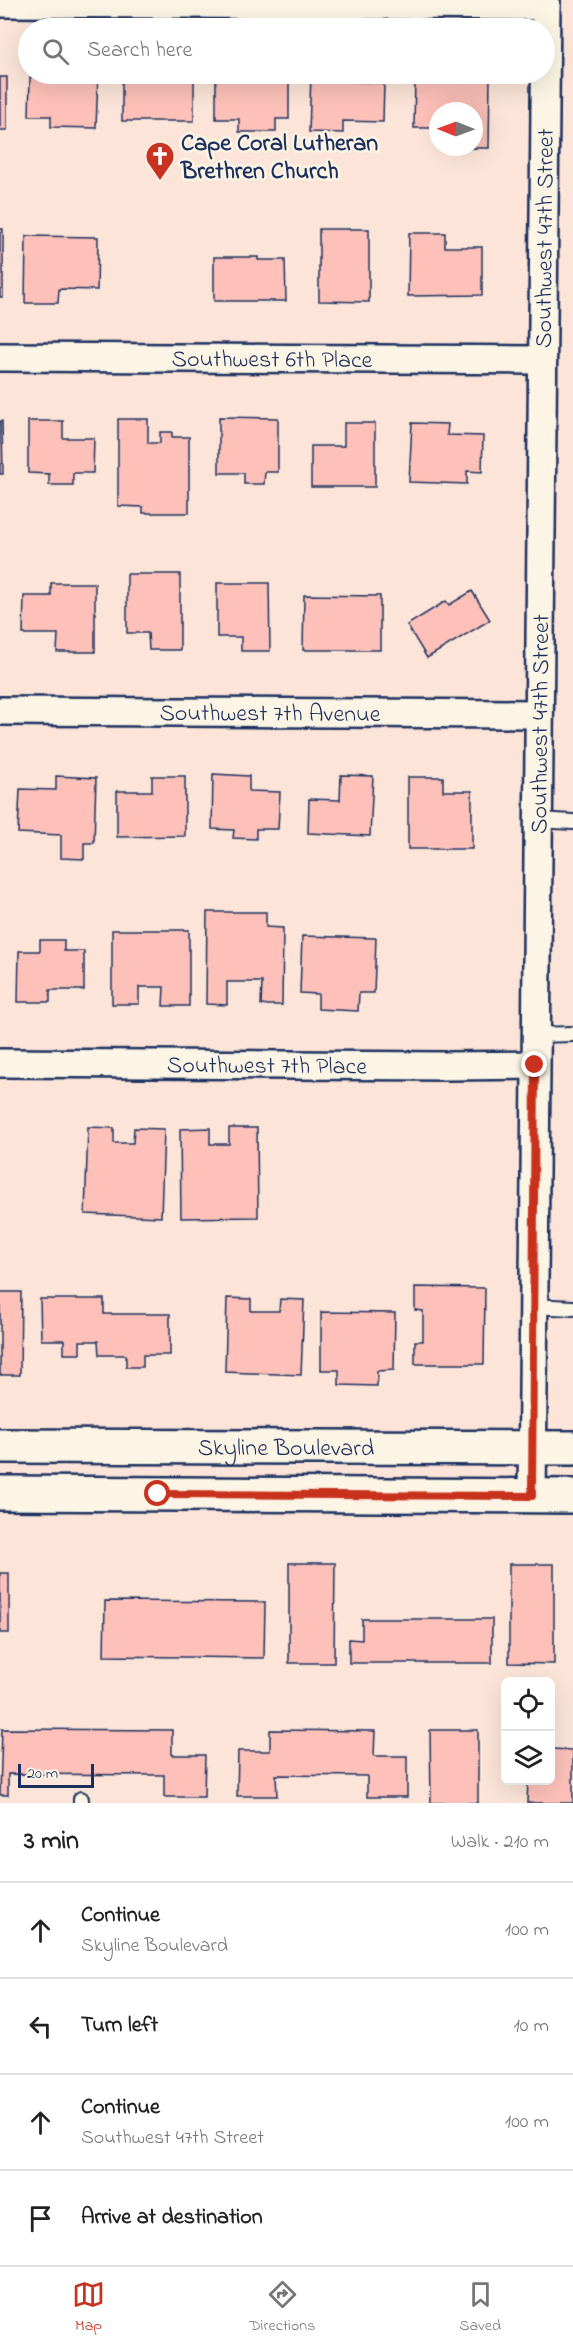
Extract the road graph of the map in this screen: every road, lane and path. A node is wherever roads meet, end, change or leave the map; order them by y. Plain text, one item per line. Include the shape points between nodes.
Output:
1 (0, 3) edge
2 (546, 3) edge
3 (546, 18) edge
4 (545, 84) edge
5 (0, 357) edge
6 (542, 360) junction
7 (0, 711) edge
8 (539, 714) junction
9 (537, 820) junction
10 (573, 822) edge
11 (573, 1034) edge
12 (535, 1035) junction
13 (0, 1063) edge
14 (535, 1065) junction
15 (532, 1305) junction
16 (573, 1308) edge
17 (0, 1446) edge
18 (531, 1448) junction
19 (573, 1448) edge
20 (0, 1493) edge
21 (532, 1496) junction
22 (573, 1496) edge

1 - 2 street
2 - 3 street, Southwest 47th Street
4 - 6 street, Southwest 47th Street
5 - 6 street, Southwest 6th Place
6 - 8 street, Southwest 47th Street
7 - 8 street, Southwest 7th Avenue
8 - 9 street, Southwest 47th Street
9 - 10 lane
9 - 12 street, Southwest 47th Street
11 - 12 lane
12 - 14 street, Southwest 47th Street
13 - 14 street, Southwest 7th Place
14 - 15 street, Southwest 47th Street
15 - 16 lane
15 - 18 street, Southwest 47th Street
17 - 18 street, Skyline Boulevard
18 - 19 street, Skyline Boulevard
18 - 21 street, Southwest 47th Street
20 - 21 street, Skyline Boulevard
21 - 22 street, Skyline Boulevard

